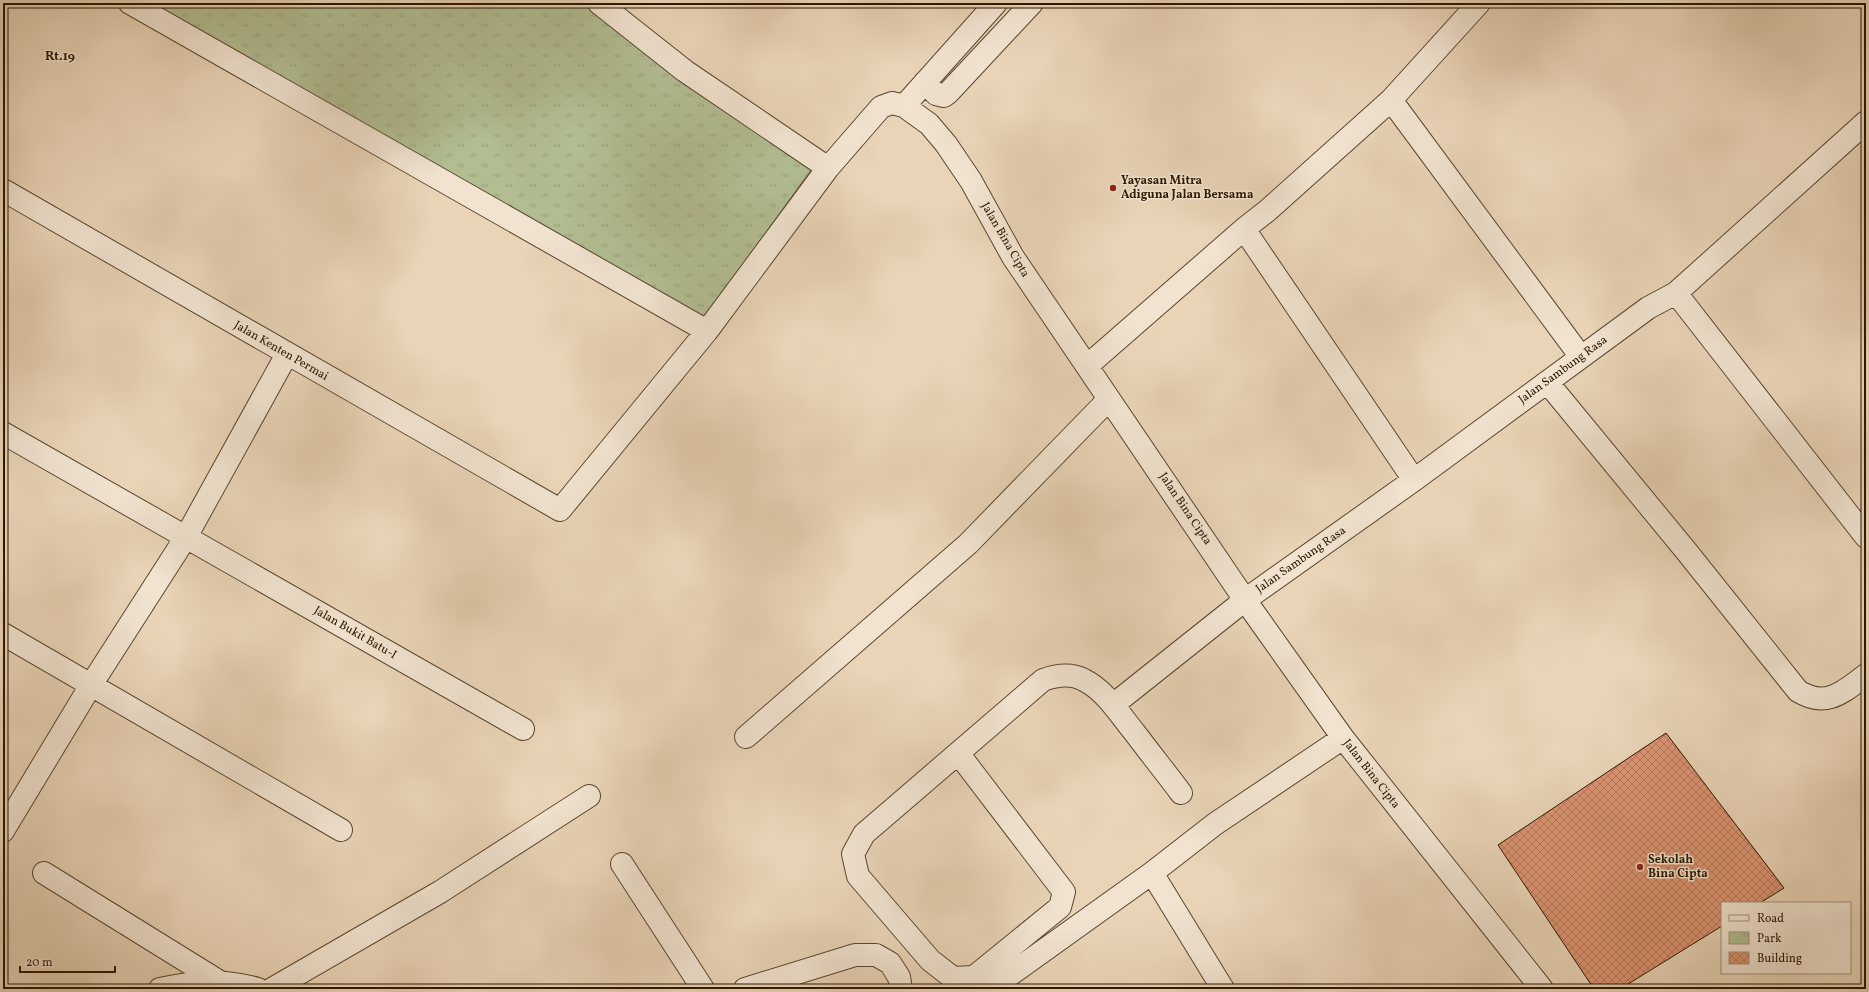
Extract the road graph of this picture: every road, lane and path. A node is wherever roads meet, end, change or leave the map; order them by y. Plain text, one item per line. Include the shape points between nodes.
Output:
1 (130, 3) edge
2 (599, 3) edge
3 (996, 3) edge
4 (1032, 3) edge
5 (1479, 3) edge
6 (925, 82) junction
7 (1391, 100) junction
8 (904, 106) junction
9 (1866, 122) edge
10 (828, 168) junction
11 (3, 190) edge
12 (1244, 229) junction
13 (1676, 293) junction
14 (706, 331) junction
15 (287, 354) junction
16 (1581, 357) junction
17 (1087, 366) junction
18 (1547, 382) junction
19 (1109, 399) junction
20 (3, 433) edge
21 (1414, 480) junction
22 (186, 537) junction
23 (1866, 537) edge
24 (1245, 600) junction
25 (3, 634) edge
26 (1866, 675) edge
27 (90, 685) junction
28 (1113, 705) junction
29 (523, 729) dead end
30 (746, 737) dead end
31 (1343, 738) junction
32 (958, 753) junction
33 (1181, 794) dead end
34 (588, 796) dead end
35 (341, 830) dead end
36 (3, 831) edge
37 (622, 864) dead end
38 (44, 873) dead end
39 (1152, 873) junction
40 (220, 982) junction
41 (786, 983) edge
42 (197, 985) edge
43 (160, 989) edge
44 (258, 989) edge
45 (272, 989) edge
46 (703, 989) edge
47 (745, 989) edge
48 (902, 989) edge
49 (990, 989) edge
50 (1224, 989) edge
51 (1542, 989) edge

1 - 14 street
2 - 10 street via 685,71
3 - 6 street
4 - 6 street via 944,96 936,94
5 - 7 street
6 - 8 street
7 - 12 street
7 - 16 street
8 - 10 street via 892,103 882,107
8 - 17 street, Jalan Bina Cipta via 929,124 955,156 1013,257
9 - 13 street, Jalan Sambung Rasa
10 - 14 street
11 - 15 street, Jalan Kenten Permai
12 - 17 street
12 - 21 street
13 - 16 street, Jalan Sambung Rasa via 1648,308
13 - 23 street
14 - 15 street, Jalan Kenten Permai via 560,510
15 - 22 street
16 - 18 street, Jalan Sambung Rasa
17 - 19 street, Jalan Bina Cipta
18 - 21 street, Jalan Sambung Rasa
18 - 26 street via 1798,692 1805,696 1820,698 1836,697
19 - 24 street, Jalan Bina Cipta
19 - 30 street via 968,544
20 - 22 street, Jalan Bukit Batu-I
21 - 24 street, Jalan Sambung Rasa
22 - 27 street
22 - 29 street, Jalan Bukit Batu-I
24 - 28 street, Jalan Sambung Rasa
24 - 31 street, Jalan Bina Cipta
25 - 27 street
27 - 35 street
27 - 36 street
28 - 32 street via 1084,680 1070,675 1055,676 1043,680
28 - 33 street
31 - 39 street via 1216,824
31 - 51 street, Jalan Bina Cipta
32 - 32 street via 1064,892 1060,907 974,977 953,978 930,960 858,876 853,854 864,834
34 - 45 street via 440,892
37 - 46 street
38 - 40 street
39 - 49 street
39 - 50 street
40 - 42 street
40 - 44 street
41 - 47 street
41 - 48 street via 855,955 876,955 890,963 899,977
42 - 43 street

